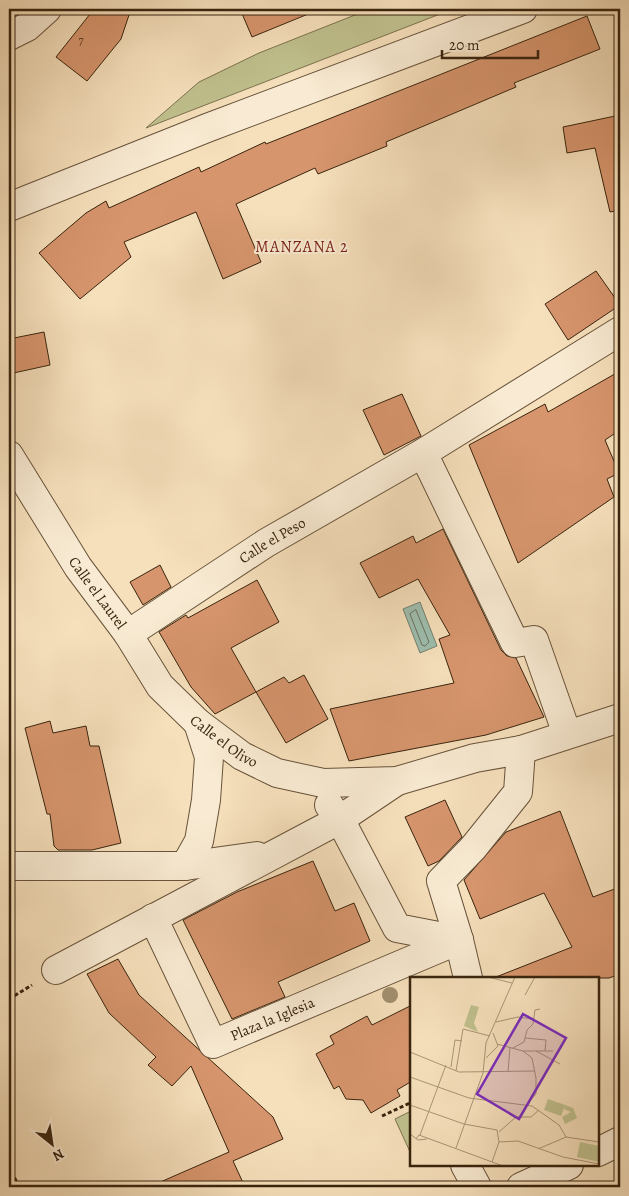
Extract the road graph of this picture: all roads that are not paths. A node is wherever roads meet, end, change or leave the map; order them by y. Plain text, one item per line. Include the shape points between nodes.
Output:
1 (47, 9) edge
2 (523, 9) edge
3 (9, 36) edge
4 (10, 209) edge
5 (620, 331) edge
6 (423, 453) junction
7 (9, 455) edge
8 (128, 634) junction
9 (620, 718) edge
10 (198, 723) junction
11 (567, 734) junction
12 (521, 750) junction
13 (314, 781) junction
14 (397, 781) junction
15 (339, 820) junction
16 (276, 853) junction
17 (9, 866) edge
18 (185, 866) junction
19 (154, 918) junction
20 (459, 940) junction
21 (56, 970) dead end
22 (468, 977) edge
23 (620, 1141) edge
24 (599, 1152) edge
25 (466, 1166) edge
26 (568, 1166) edge
27 (477, 1187) edge
28 (521, 1187) edge

1 - 3 street via 27,27
2 - 4 street via 207,128
5 - 6 street, Calle el Peso
6 - 8 street, Calle el Peso via 266,544
6 - 11 street via 515,643 534,640
7 - 8 street, Calle el Laurel via 78,567
8 - 10 street, Calle el Laurel via 160,686
9 - 11 street, Calle el Olivo
10 - 13 street, Calle el Olivo via 242,756 277,773
10 - 18 street, Calle el Olivo via 209,757 206,800 199,841
11 - 12 street, Calle el Olivo
12 - 14 street, Calle el Olivo via 475,758
12 - 20 street via 518,792 473,848 441,881
13 - 14 street, Calle el Olivo
13 - 15 street
14 - 15 street, Calle el Olivo
15 - 16 street, Calle el Olivo
15 - 20 street via 397,928
16 - 18 street, Calle el Olivo
16 - 19 street, Calle el Olivo
17 - 18 street, Calle el Olivo
19 - 20 street, Plaza la Iglesia via 213,1044
19 - 21 street, Calle el Olivo
20 - 22 street
23 - 24 street
25 - 27 street
26 - 28 street

